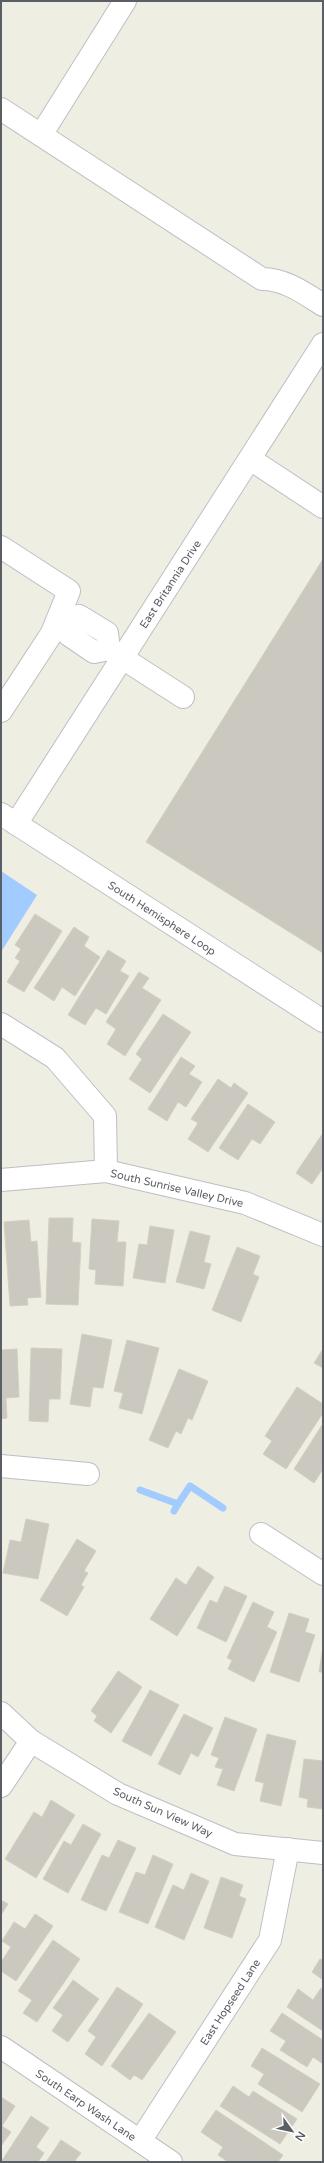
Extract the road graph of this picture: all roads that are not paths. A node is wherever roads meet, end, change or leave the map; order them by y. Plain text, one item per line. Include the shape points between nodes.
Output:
1 (126, 1) edge
2 (1, 109) edge
3 (41, 135) junction
4 (323, 305) edge
5 (323, 344) edge
6 (250, 459) junction
7 (323, 507) edge
8 (1, 547) edge
9 (63, 623) junction
10 (116, 654) junction
11 (183, 697) dead end
12 (1, 711) edge
13 (8, 819) edge
14 (323, 1021) edge
15 (1, 1024) edge
16 (106, 1171) junction
17 (1, 1180) edge
18 (323, 1236) edge
19 (1, 1466) edge
20 (88, 1474) dead end
21 (261, 1534) dead end
22 (323, 1574) edge
23 (1, 1713) edge
24 (31, 1742) junction
25 (1, 1786) edge
26 (288, 1849) junction
27 (323, 1853) edge
28 (1, 2047) edge
29 (140, 2141) junction
30 (171, 2162) edge

1 - 3 street
2 - 3 street
3 - 4 street via 262,280 274,279 287,284
5 - 6 street, East Britannia Drive
6 - 7 street
6 - 10 street, East Britannia Drive
8 - 9 street via 69,591
9 - 10 street via 69,636 94,652
9 - 12 street via 52,633
10 - 11 street
10 - 13 street, East Britannia Drive
13 - 14 street, South Hemisphere Loop
15 - 16 street via 55,1058 105,1116
16 - 17 street, South Sunrise Valley Drive
16 - 18 street, South Sunrise Valley Drive via 245,1203
19 - 20 street
21 - 22 street
23 - 24 street, South Sun View Way
24 - 25 street
24 - 26 street, South Sun View Way via 118,1794 235,1844
26 - 27 street, South Sun View Way
26 - 29 street, East Hopseed Lane via 270,1940
28 - 29 street, South Earp Wash Lane
29 - 30 street, South Earp Wash Lane

